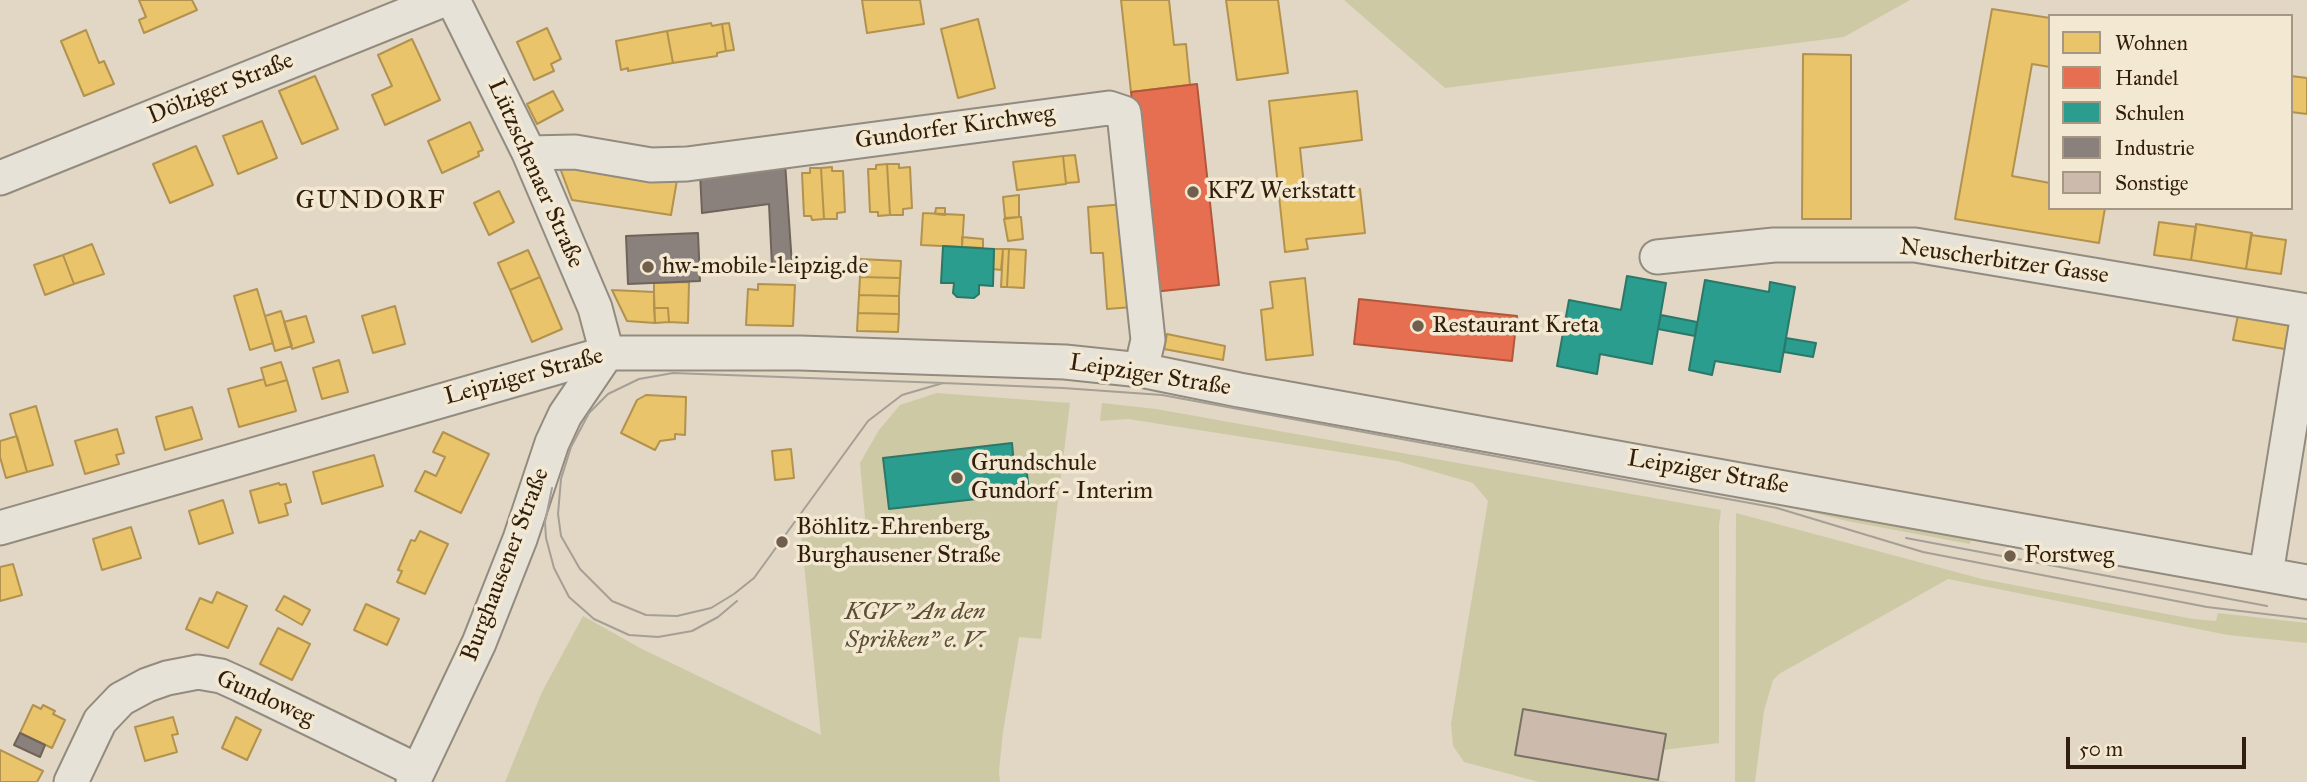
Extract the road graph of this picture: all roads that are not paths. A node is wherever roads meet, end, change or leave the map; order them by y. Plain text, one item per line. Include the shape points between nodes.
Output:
1 (443, 0) edge
2 (453, 0) edge
3 (529, 153) junction
4 (0, 178) edge
5 (1657, 257) dead end
6 (2307, 311) edge
7 (2307, 320) edge
8 (607, 353) junction
9 (1142, 370) junction
10 (2297, 447) edge
11 (0, 528) edge
12 (2266, 574) junction
13 (2307, 582) edge
14 (416, 776) edge
15 (71, 782) edge

1 - 4 street, Dölziger Straße
2 - 3 street, Lützschenaer Straße
3 - 8 street, Lützschenaer Straße via 594,308
3 - 9 street, Gundorfer Kirchweg via 575,152 651,165 687,164 1110,108 1124,113 1148,340
5 - 6 street, Neuscherbitzer Gasse via 1774,245 1915,245
7 - 10 street
8 - 9 street, Leipziger Straße via 861,354 1065,362
8 - 11 street, Leipziger Straße
8 - 14 street, Burghausener Straße via 565,415 552,443 479,643
9 - 12 street, Leipziger Straße
10 - 12 street
12 - 13 street, Leipziger Straße
14 - 15 street, Gundoweg via 241,685 198,672 147,685 121,699 100,721

